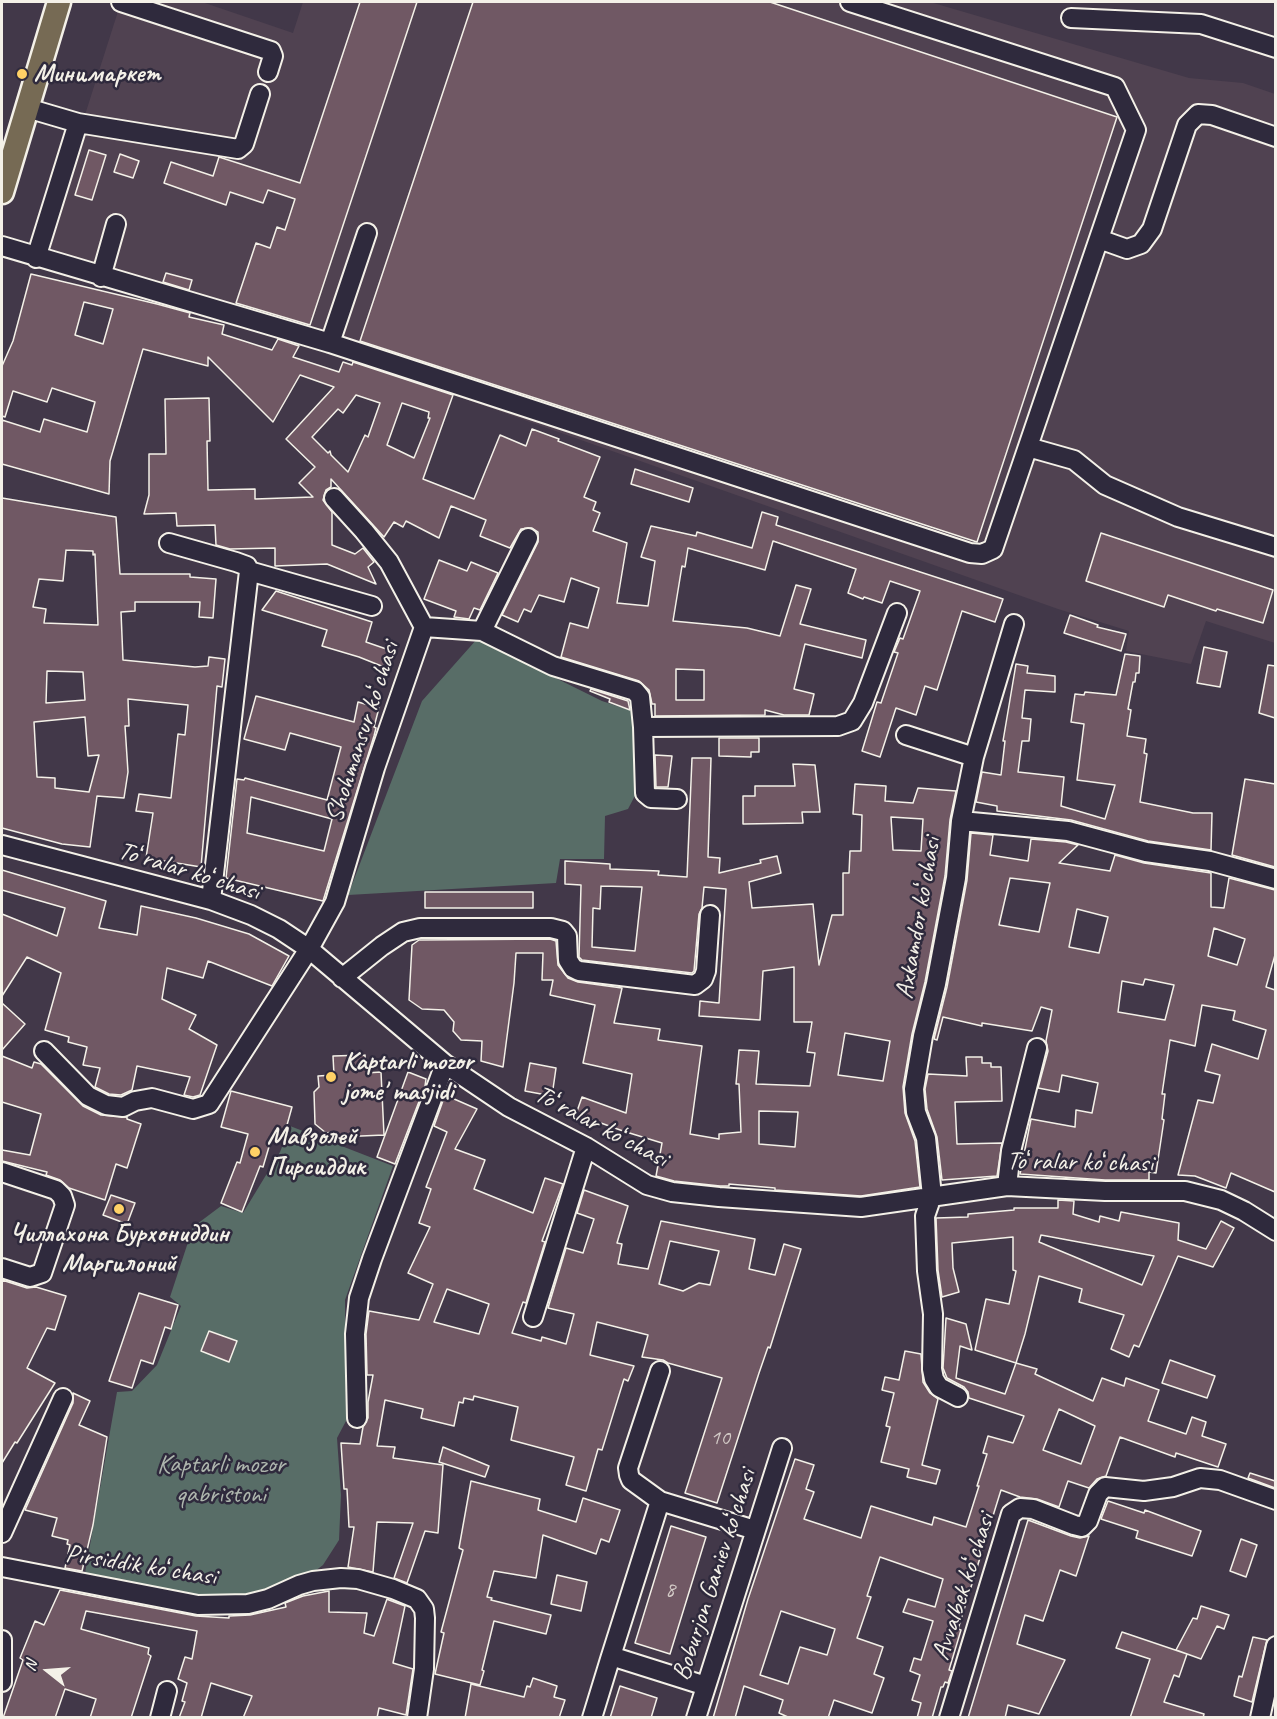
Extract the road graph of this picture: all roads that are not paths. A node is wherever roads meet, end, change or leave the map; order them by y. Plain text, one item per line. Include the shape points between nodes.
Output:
1 (59, 2) edge
2 (121, 2) edge
3 (850, 2) edge
4 (1071, 18) dead end
5 (1275, 48) edge
6 (268, 72) dead end
7 (260, 94) dead end
8 (27, 108) junction
9 (78, 123) junction
10 (1275, 136) edge
11 (2, 192) edge
12 (116, 224) dead end
13 (367, 233) dead end
14 (1099, 239) junction
15 (2, 246) edge
16 (36, 258) junction
17 (101, 277) junction
18 (330, 344) junction
19 (1028, 447) junction
20 (334, 498) dead end
21 (528, 538) dead end
22 (169, 543) dead end
23 (1275, 547) edge
24 (249, 571) junction
25 (372, 606) dead end
26 (897, 613) dead end
27 (1014, 624) dead end
28 (424, 627) junction
29 (482, 630) junction
30 (643, 727) junction
31 (906, 735) dead end
32 (974, 757) junction
33 (678, 799) dead end
34 (961, 821) junction
35 (2, 845) edge
36 (1275, 879) edge
37 (211, 900) junction
38 (710, 915) dead end
39 (309, 949) junction
40 (342, 978) junction
41 (1036, 1048) dead end
42 (44, 1051) dead end
43 (445, 1064) junction
44 (586, 1147) junction
45 (2, 1172) edge
46 (1007, 1186) junction
47 (932, 1196) junction
48 (1275, 1231) edge
49 (2, 1268) edge
50 (533, 1317) dead end
51 (660, 1371) dead end
52 (958, 1397) dead end
53 (63, 1398) dead end
54 (357, 1418) dead end
55 (782, 1448) dead end
56 (1275, 1500) edge
57 (660, 1501) junction
58 (755, 1530) junction
59 (2, 1533) edge
60 (2, 1567) edge
61 (2, 1640) edge
62 (1275, 1646) edge
63 (611, 1656) junction
64 (2, 1682) edge
65 (706, 1686) junction
66 (167, 1691) dead end
67 (160, 1718) edge
68 (417, 1718) edge
69 (592, 1718) edge
70 (696, 1718) edge
71 (949, 1718) edge
72 (1260, 1718) edge

1 - 8 main road
2 - 6 street via 271,51
3 - 14 street via 1115,87 1136,130
4 - 5 street via 1201,24
7 - 9 street via 244,144 238,149
8 - 9 street
8 - 11 main road
9 - 16 street
10 - 14 street via 1198,114 1187,124 1152,229 1141,244 1127,249
12 - 17 street
13 - 18 street
14 - 19 street
15 - 16 street
16 - 17 street
17 - 18 street
18 - 19 street via 970,553 982,554 993,549
19 - 23 street via 1074,460 1105,485 1178,517
20 - 28 street via 389,562
21 - 29 street
22 - 24 street via 236,562
24 - 25 street
24 - 37 street
26 - 30 street via 863,703 846,725
27 - 32 street
28 - 29 street, Shohmansur koʻchasi
28 - 39 street, Shohmansur koʻchasi via 375,768 335,902
29 - 30 street, Shohmansur koʻchasi via 553,666 635,691 640,697
30 - 33 street via 645,793 651,798
31 - 32 street
32 - 34 street
34 - 36 street, Axkamdor koʻchasi via 1068,831
34 - 47 street, Axkamdor koʻchasi via 956,878 914,1089 916,1112 926,1138
35 - 37 street, Toʻralar koʻchasi
37 - 39 street, Toʻralar koʻchasi via 279,929
38 - 40 street via 706,970 695,985 579,971 568,960 567,936 551,928 420,928 404,932 382,946
39 - 40 street, Toʻralar koʻchasi
39 - 42 street, Shohmansur koʻchasi via 215,1098 205,1107 193,1109 152,1098 123,1107 106,1105 88,1096
40 - 43 street, Toʻralar koʻchasi
41 - 46 street via 1011,1151
43 - 44 street, Toʻralar koʻchasi via 510,1107
43 - 54 street via 359,1298 355,1334
44 - 47 street, Toʻralar koʻchasi via 647,1185 672,1192 861,1207
44 - 50 street
45 - 49 street via 56,1190 64,1205 42,1273 30,1277
46 - 47 street, Toʻralar koʻchasi
46 - 48 street, Toʻralar koʻchasi via 1185,1191 1221,1200
47 - 52 street, Axkamdor koʻchasi via 925,1216 933,1314 932,1369 939,1387
51 - 57 street via 628,1475
53 - 59 street
55 - 58 street, Boburjon Ganiev koʻchasi
56 - 71 street, Avvalbek koʻchasi via 1220,1480 1200,1478 1144,1491 1105,1487 1082,1527 1033,1509 1020,1508 1011,1514
57 - 58 street
57 - 63 street
58 - 65 street, Boburjon Ganiev koʻchasi
60 - 68 street, Pirsiddik koʻchasi via 198,1605 248,1604 306,1583 341,1578 358,1579 409,1595 421,1603 425,1618 424,1669
61 - 64 street
62 - 72 street
63 - 65 street
63 - 69 street
65 - 70 street, Boburjon Ganiev koʻchasi
66 - 67 street

